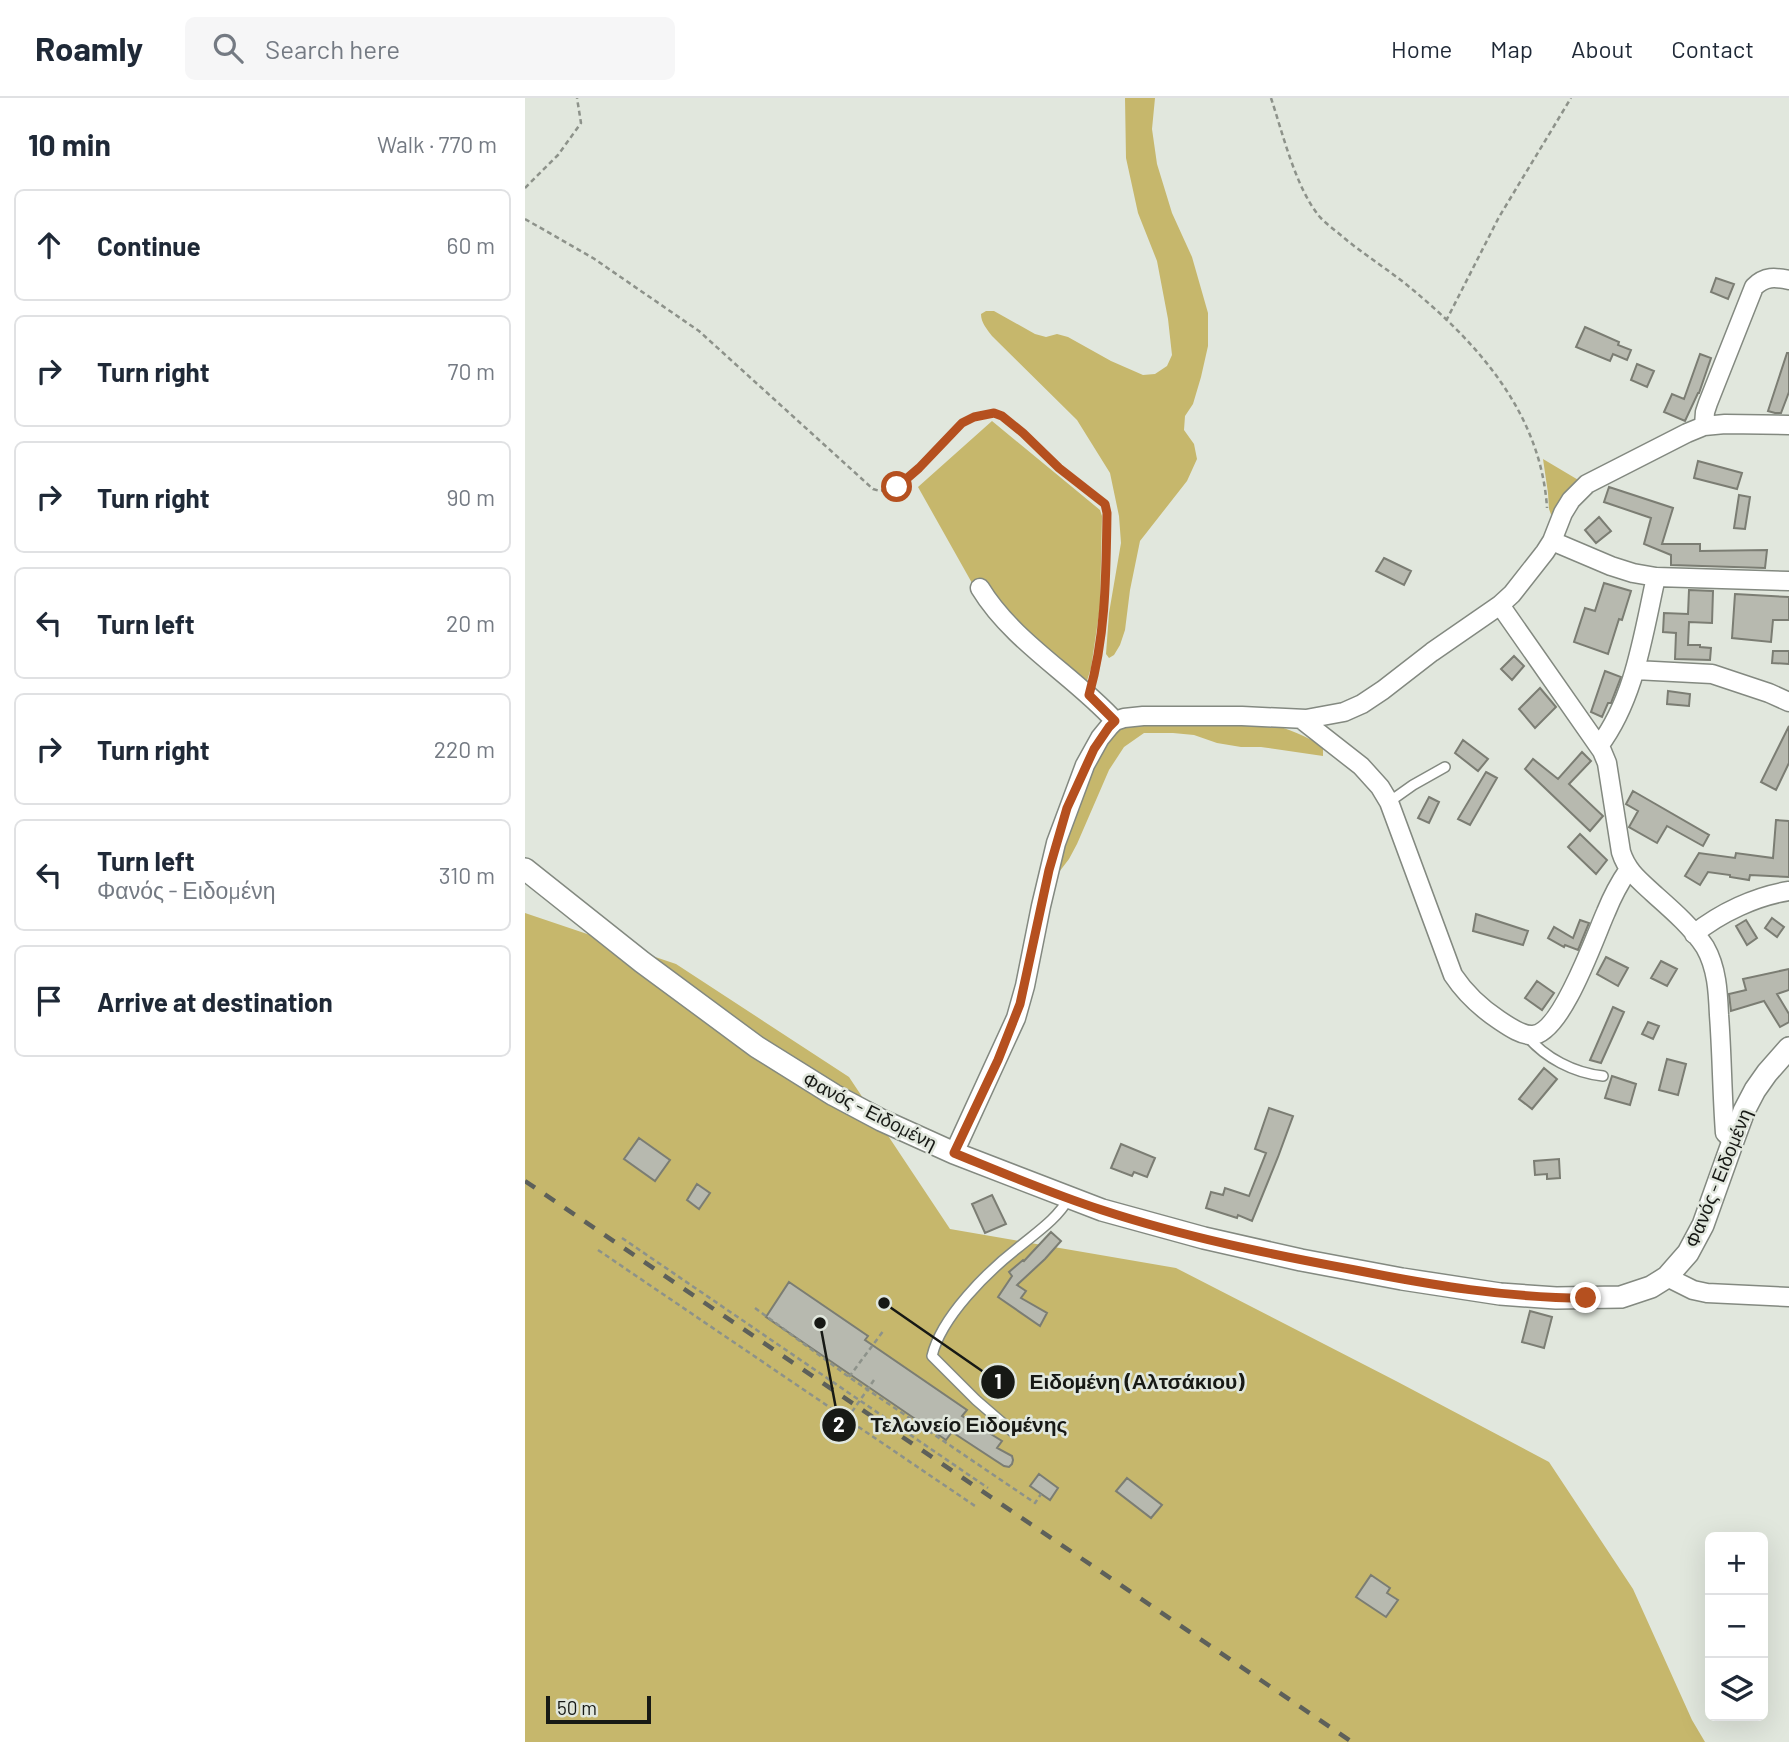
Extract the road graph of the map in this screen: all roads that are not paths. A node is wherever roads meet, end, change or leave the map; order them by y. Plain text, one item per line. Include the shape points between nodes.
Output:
1 (1789, 280) edge
2 (1789, 425) edge
3 (1705, 426) junction
4 (1552, 541) junction
5 (1656, 577) junction
6 (1789, 581) edge
7 (980, 588) dead end
8 (1500, 605) junction
9 (1635, 670) junction
10 (1789, 702) edge
11 (1301, 719) junction
12 (1115, 721) junction
13 (1599, 746) junction
14 (1445, 767) dead end
15 (1389, 802) junction
16 (525, 869) edge
17 (1629, 869) junction
18 (1789, 891) edge
19 (1694, 934) junction
20 (1526, 1034) junction
21 (1789, 1048) edge
22 (1603, 1076) dead end
23 (1733, 1141) junction
24 (954, 1153) junction
25 (1069, 1198) junction
26 (1667, 1277) junction
27 (1789, 1297) edge
28 (1013, 1432) dead end

1 - 3 street via 1767,278 1754,287 1708,403
2 - 3 street
3 - 4 street via 1587,484 1563,513
4 - 5 street via 1611,566
4 - 8 street
5 - 6 street
5 - 9 street
7 - 12 street via 1000,615
8 - 11 street via 1362,704 1336,714
8 - 13 street
9 - 10 street via 1712,674
9 - 13 street via 1611,731
11 - 12 street via 1174,715
11 - 15 street via 1361,766
12 - 24 street via 1094,749 1067,808 1020,1004
13 - 17 street via 1607,763 1621,852
14 - 15 lane
15 - 20 street via 1453,975 1491,1015
16 - 24 street, Φανός - Ειδομένη via 757,1048 834,1096
17 - 19 street
17 - 20 street via 1563,1008 1546,1030
18 - 19 street via 1735,909
19 - 23 street via 1711,960 1717,982 1725,1133
20 - 22 lane via 1565,1065
21 - 23 street, Φανός - Ειδομένη via 1755,1090
23 - 26 street, Φανός - Ειδομένη via 1696,1240
24 - 25 street, Φανός - Ειδομένη
25 - 26 street, Φανός - Ειδομένη via 1136,1220 1301,1260 1500,1294 1621,1297
25 - 28 lane via 1056,1216 987,1275 934,1346 932,1356 943,1368
26 - 27 street via 1707,1293

